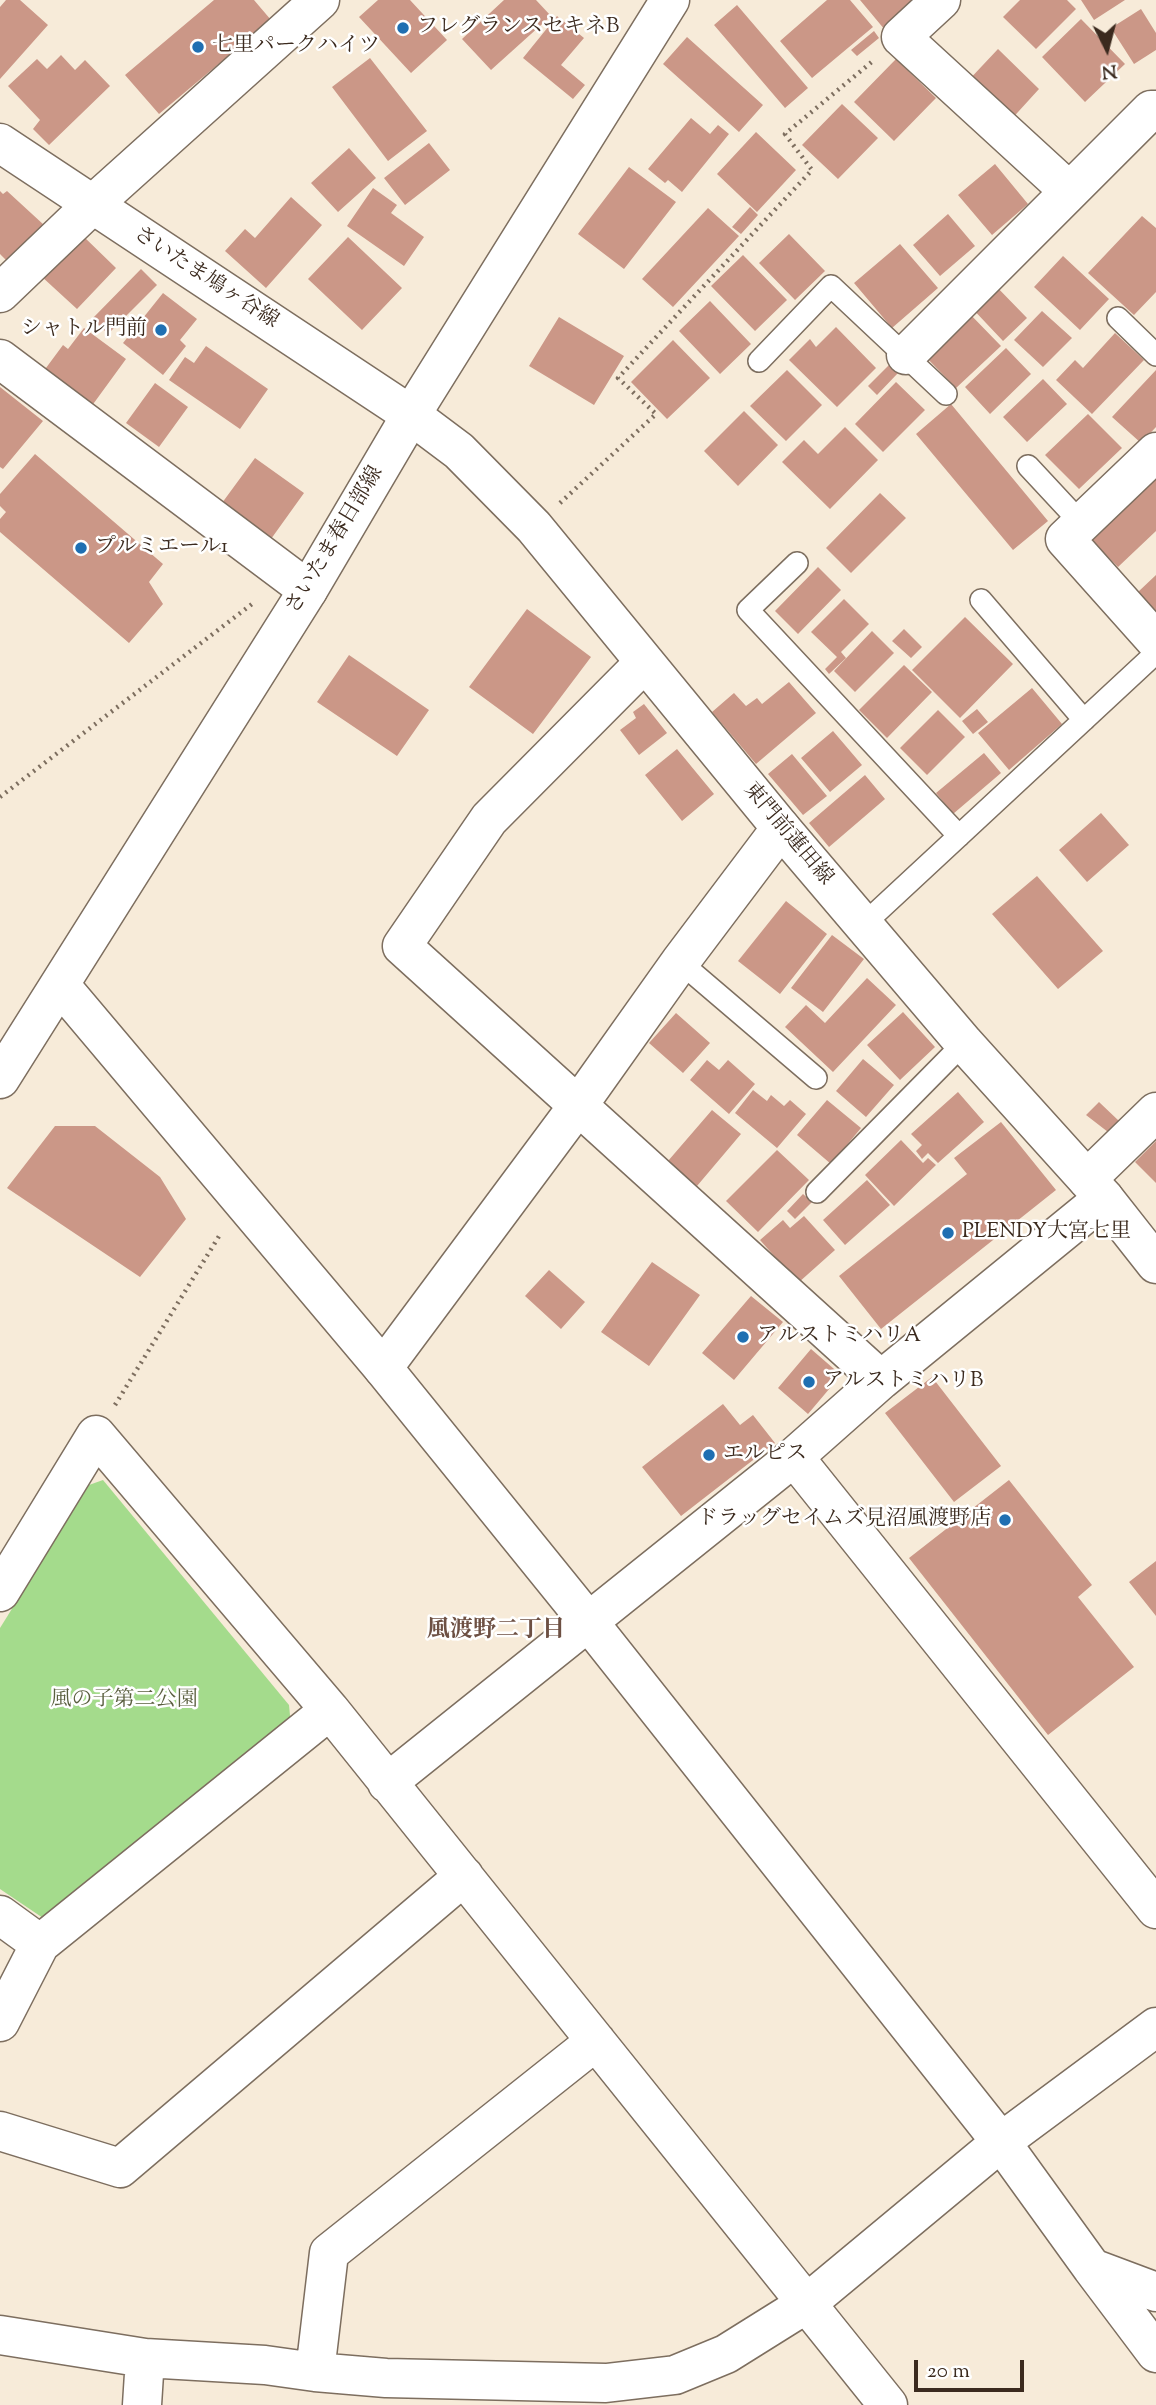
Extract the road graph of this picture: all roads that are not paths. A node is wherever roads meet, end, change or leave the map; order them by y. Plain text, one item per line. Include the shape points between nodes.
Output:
1 (670, 0) edge
2 (941, 0) edge
3 (315, 2) edge
4 (1156, 110) edge
5 (0, 143) edge
6 (1069, 191) junction
7 (92, 205) junction
8 (0, 293) edge
9 (1118, 318) dead end
10 (905, 355) junction
11 (1156, 355) edge
12 (0, 359) edge
13 (759, 361) dead end
14 (946, 394) dead end
15 (411, 415) junction
16 (1156, 452) edge
17 (1028, 466) dead end
18 (1080, 523) junction
19 (797, 563) dead end
20 (298, 583) junction
21 (981, 600) dead end
22 (1156, 640) edge
23 (1156, 653) edge
24 (644, 663) junction
25 (1084, 720) junction
26 (781, 828) junction
27 (959, 836) junction
28 (864, 924) junction
29 (681, 961) junction
30 (61, 985) junction
31 (964, 1043) junction
32 (816, 1078) dead end
33 (0, 1079) edge
34 (577, 1107) junction
35 (1156, 1112) edge
36 (1095, 1189) junction
37 (817, 1192) dead end
38 (1156, 1264) edge
39 (383, 1368) junction
40 (881, 1381) junction
41 (794, 1457) junction
42 (0, 1592) edge
43 (587, 1620) junction
44 (330, 1710) junction
45 (387, 1783) junction
46 (464, 1876) junction
47 (1156, 1909) edge
48 (0, 1915) edge
49 (40, 1944) junction
50 (0, 2022) edge
51 (1156, 2027) edge
52 (596, 2041) junction
53 (0, 2131) edge
54 (1001, 2142) junction
55 (1092, 2267) junction
56 (1156, 2292) edge
57 (806, 2304) junction
58 (0, 2335) edge
59 (1156, 2353) edge
60 (145, 2358) junction
61 (315, 2372) junction
62 (385, 2391) edge
63 (142, 2405) edge
64 (888, 2405) edge

1 - 15 street, さいたま春日部線
2 - 6 street via 901,37
3 - 7 street
4 - 6 street via 1150,110
5 - 7 street, さいたま鳩ヶ谷線
6 - 10 street
7 - 8 street
7 - 15 street, さいたま鳩ヶ谷線
9 - 11 lane
10 - 13 lane via 831,286
10 - 14 lane
12 - 20 street
15 - 20 street, さいたま春日部線
15 - 24 street, 東門前蓮田線 via 459,451 534,527
16 - 18 street
17 - 18 lane
18 - 22 street via 1066,539
19 - 27 lane via 748,610
20 - 30 street, さいたま春日部線
21 - 25 lane
23 - 25 lane
24 - 26 street, 東門前蓮田線
24 - 34 street via 489,819 402,946
25 - 27 lane
26 - 28 street, 東門前蓮田線
26 - 29 street
27 - 28 lane
28 - 31 street, 東門前蓮田線
29 - 32 lane
29 - 34 street
30 - 33 street, さいたま春日部線
30 - 39 street
31 - 36 street, 東門前蓮田線
31 - 37 lane
34 - 39 street
34 - 40 street
35 - 36 street
36 - 38 street, 東門前蓮田線
36 - 40 street
39 - 43 street
40 - 41 street
41 - 43 street
41 - 47 street
42 - 44 street via 96,1435
43 - 45 street
43 - 54 street
44 - 45 street
44 - 49 street
45 - 46 street
46 - 52 street
46 - 53 street via 120,2168
48 - 49 street
49 - 50 street
51 - 54 street
52 - 57 street
52 - 61 street via 329,2253
54 - 55 street
54 - 57 street
55 - 56 street
55 - 59 street
57 - 62 street via 726,2354 675,2375 606,2383
57 - 64 street
58 - 60 street
60 - 61 street
60 - 63 street
61 - 62 street

